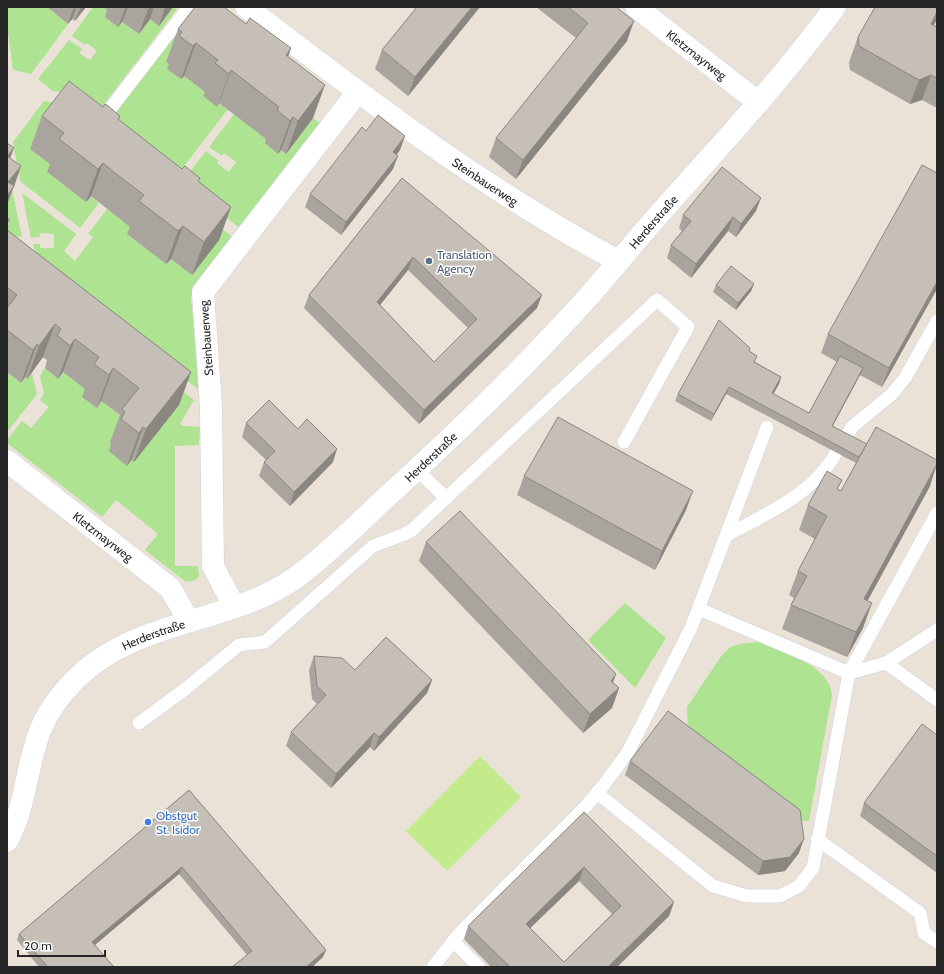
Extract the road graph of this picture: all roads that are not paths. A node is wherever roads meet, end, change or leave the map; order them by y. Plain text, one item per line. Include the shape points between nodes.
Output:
1 (190, 7) edge
2 (246, 7) edge
3 (636, 7) edge
4 (835, 7) edge
5 (357, 93) junction
6 (758, 102) junction
7 (110, 109) edge
8 (618, 261) junction
9 (937, 321) edge
10 (767, 427) dead end
11 (844, 440) edge
12 (624, 442) dead end
13 (836, 453) edge
14 (7, 461) edge
15 (417, 470) junction
16 (446, 498) junction
17 (937, 513) edge
18 (727, 535) junction
19 (234, 606) junction
20 (699, 609) junction
21 (189, 621) junction
22 (937, 630) edge
23 (886, 663) junction
24 (848, 673) junction
25 (937, 700) edge
26 (139, 723) dead end
27 (597, 793) junction
28 (817, 839) junction
29 (7, 842) edge
30 (453, 941) junction
31 (937, 942) edge
32 (433, 967) edge
33 (479, 967) edge

1 - 7 lane
2 - 5 street, Steinbauerweg
3 - 6 street, Kletzmayrweg
4 - 6 street, Herderstraße via 806,47
5 - 8 street, Steinbauerweg via 554,226
5 - 19 street, Steinbauerweg via 203,292 211,406 213,566
6 - 8 street, Herderstraße
8 - 15 street, Herderstraße via 568,320
9 - 11 lane via 905,378 892,394 852,428
10 - 18 lane
12 - 16 lane via 688,327 657,300
13 - 18 lane via 830,464 812,483 781,506
14 - 21 street, Kletzmayrweg via 170,588
15 - 16 lane
15 - 19 street, Herderstraße via 306,571 262,597
16 - 26 lane via 412,530 373,546 265,642 239,645
17 - 24 lane
18 - 20 lane
19 - 21 street, Herderstraße
20 - 24 lane
20 - 27 lane via 678,656 628,752
21 - 29 street, Herderstraße via 122,646 91,665 72,682 41,729 19,816
22 - 23 lane
23 - 24 lane
23 - 25 lane
24 - 28 lane
27 - 28 lane via 713,886 747,896 780,896 799,886 813,868
27 - 30 lane
28 - 31 lane via 920,913 924,933
30 - 32 lane
30 - 33 lane

